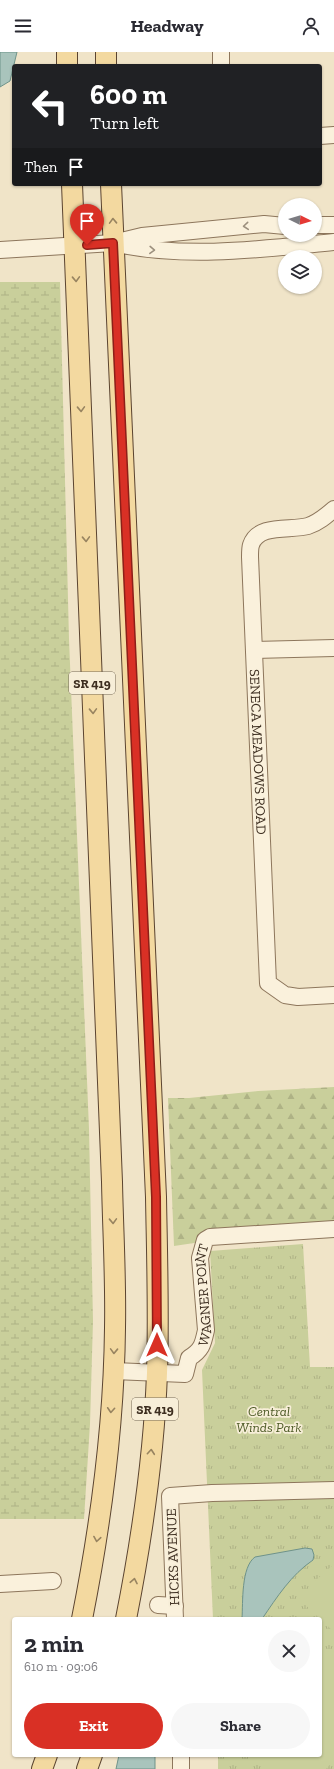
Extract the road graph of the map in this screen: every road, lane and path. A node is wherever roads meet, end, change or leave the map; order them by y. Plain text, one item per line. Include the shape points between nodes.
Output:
1 (67, 52) edge
2 (106, 52) edge
3 (221, 52) edge
4 (67, 64) edge
5 (106, 64) edge
6 (221, 64) edge
7 (334, 135) edge
8 (322, 136) edge
9 (72, 186) edge
10 (111, 186) edge
11 (278, 225) edge
12 (334, 225) edge
13 (322, 226) edge
14 (334, 242) edge
15 (113, 243) junction
16 (74, 246) junction
17 (0, 250) edge
18 (334, 509) edge
19 (334, 648) edge
20 (254, 650) junction
21 (334, 995) edge
22 (334, 1229) edge
23 (114, 1371) junction
24 (157, 1373) junction
25 (334, 1490) edge
26 (53, 1581) dead end
27 (1, 1587) edge
28 (158, 1605) dead end
29 (175, 1613) edge
30 (82, 1617) edge
31 (126, 1617) edge
32 (46, 1757) edge
33 (91, 1757) edge
34 (181, 1757) edge
35 (42, 1769) edge
36 (87, 1769) edge
37 (181, 1769) edge

1 - 4 main road
2 - 5 main road
3 - 6 street
7 - 8 street
9 - 16 main road, SR 419
15 -> 10 main road, SR 419
11 -> 15 street via 264,224 150,235
12 - 13 street
15 -> 14 street via 142,249 225,252
15 - 16 street
15 - 24 main road, SR 419 via 156,1197
16 - 17 street
16 -> 23 main road, SR 419 via 112,1182
18 - 20 street, SENECA MEADOWS ROAD via 309,526 264,532 251,544
19 - 20 street
20 - 21 street, SENECA MEADOWS ROAD via 268,983 284,996
22 - 24 street, WAGNER POINT via 245,1234 210,1237 205,1240 200,1258 206,1317 204,1342 199,1351 189,1358 185,1374
23 - 24 street
23 -> 30 main road, SR 419 via 105,1477
31 -> 24 main road, SR 419 via 149,1477
25 - 29 street, HICKS AVENUE via 170,1496
26 - 27 street
28 - 29 street
32 - 35 main road
33 - 36 main road
34 - 37 street

